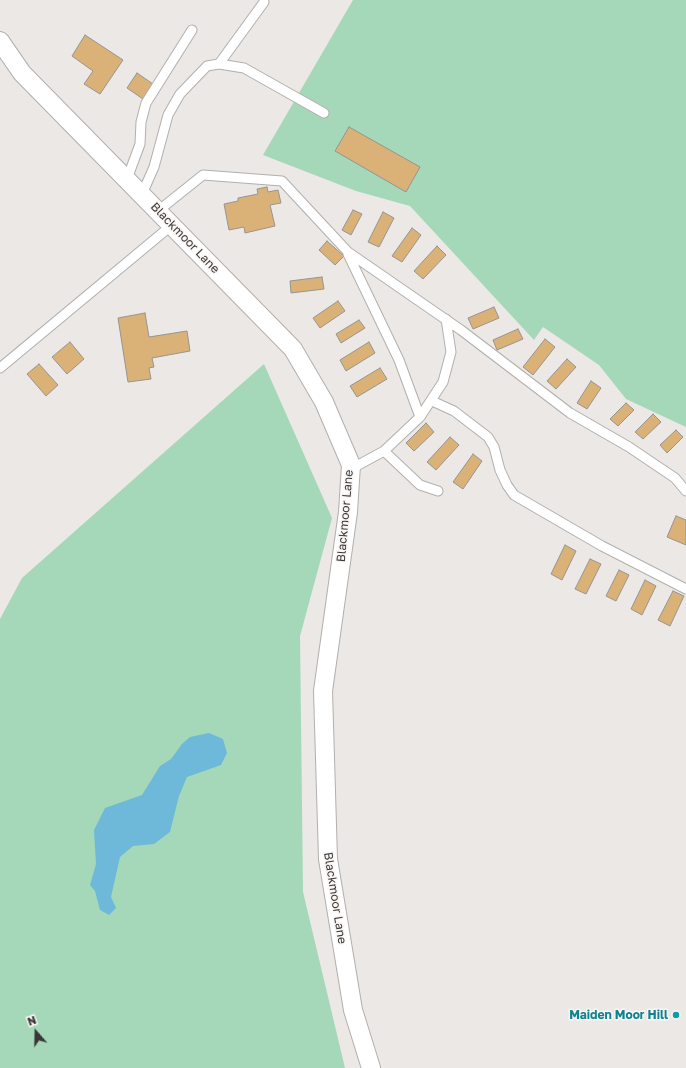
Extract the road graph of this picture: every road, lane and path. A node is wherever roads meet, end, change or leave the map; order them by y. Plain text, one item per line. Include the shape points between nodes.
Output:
1 (264, 2) dead end
2 (192, 30) dead end
3 (0, 41) edge
4 (219, 64) junction
5 (324, 113) dead end
6 (127, 179) junction
7 (142, 194) junction
8 (158, 211) junction
9 (172, 225) junction
10 (348, 252) junction
11 (446, 319) junction
12 (0, 368) edge
13 (432, 401) junction
14 (420, 417) junction
15 (384, 451) junction
16 (351, 469) junction
17 (438, 491) dead end
18 (686, 491) edge
19 (686, 589) edge
20 (371, 1068) edge

1 - 4 lane
2 - 6 lane via 146,103 141,122 140,144
3 - 6 street, Blackmoor Lane via 22,73
4 - 5 lane via 244,68
4 - 7 lane via 207,66 176,101 168,115 154,167
6 - 7 street, Blackmoor Lane
7 - 8 street, Blackmoor Lane
8 - 9 street, Blackmoor Lane
8 - 10 lane via 203,175 282,181
9 - 12 lane
9 - 16 street, Blackmoor Lane via 293,349 324,402
10 - 11 lane
10 - 14 lane via 399,360
11 - 13 lane via 451,352 443,382
11 - 18 lane via 570,413 629,447 675,478
13 - 14 lane
13 - 19 lane via 454,411 488,437 505,480 514,495 602,546
14 - 15 lane
15 - 16 lane
15 - 17 lane via 420,485
16 - 20 street, Blackmoor Lane via 348,512 323,691 328,859 353,1010

